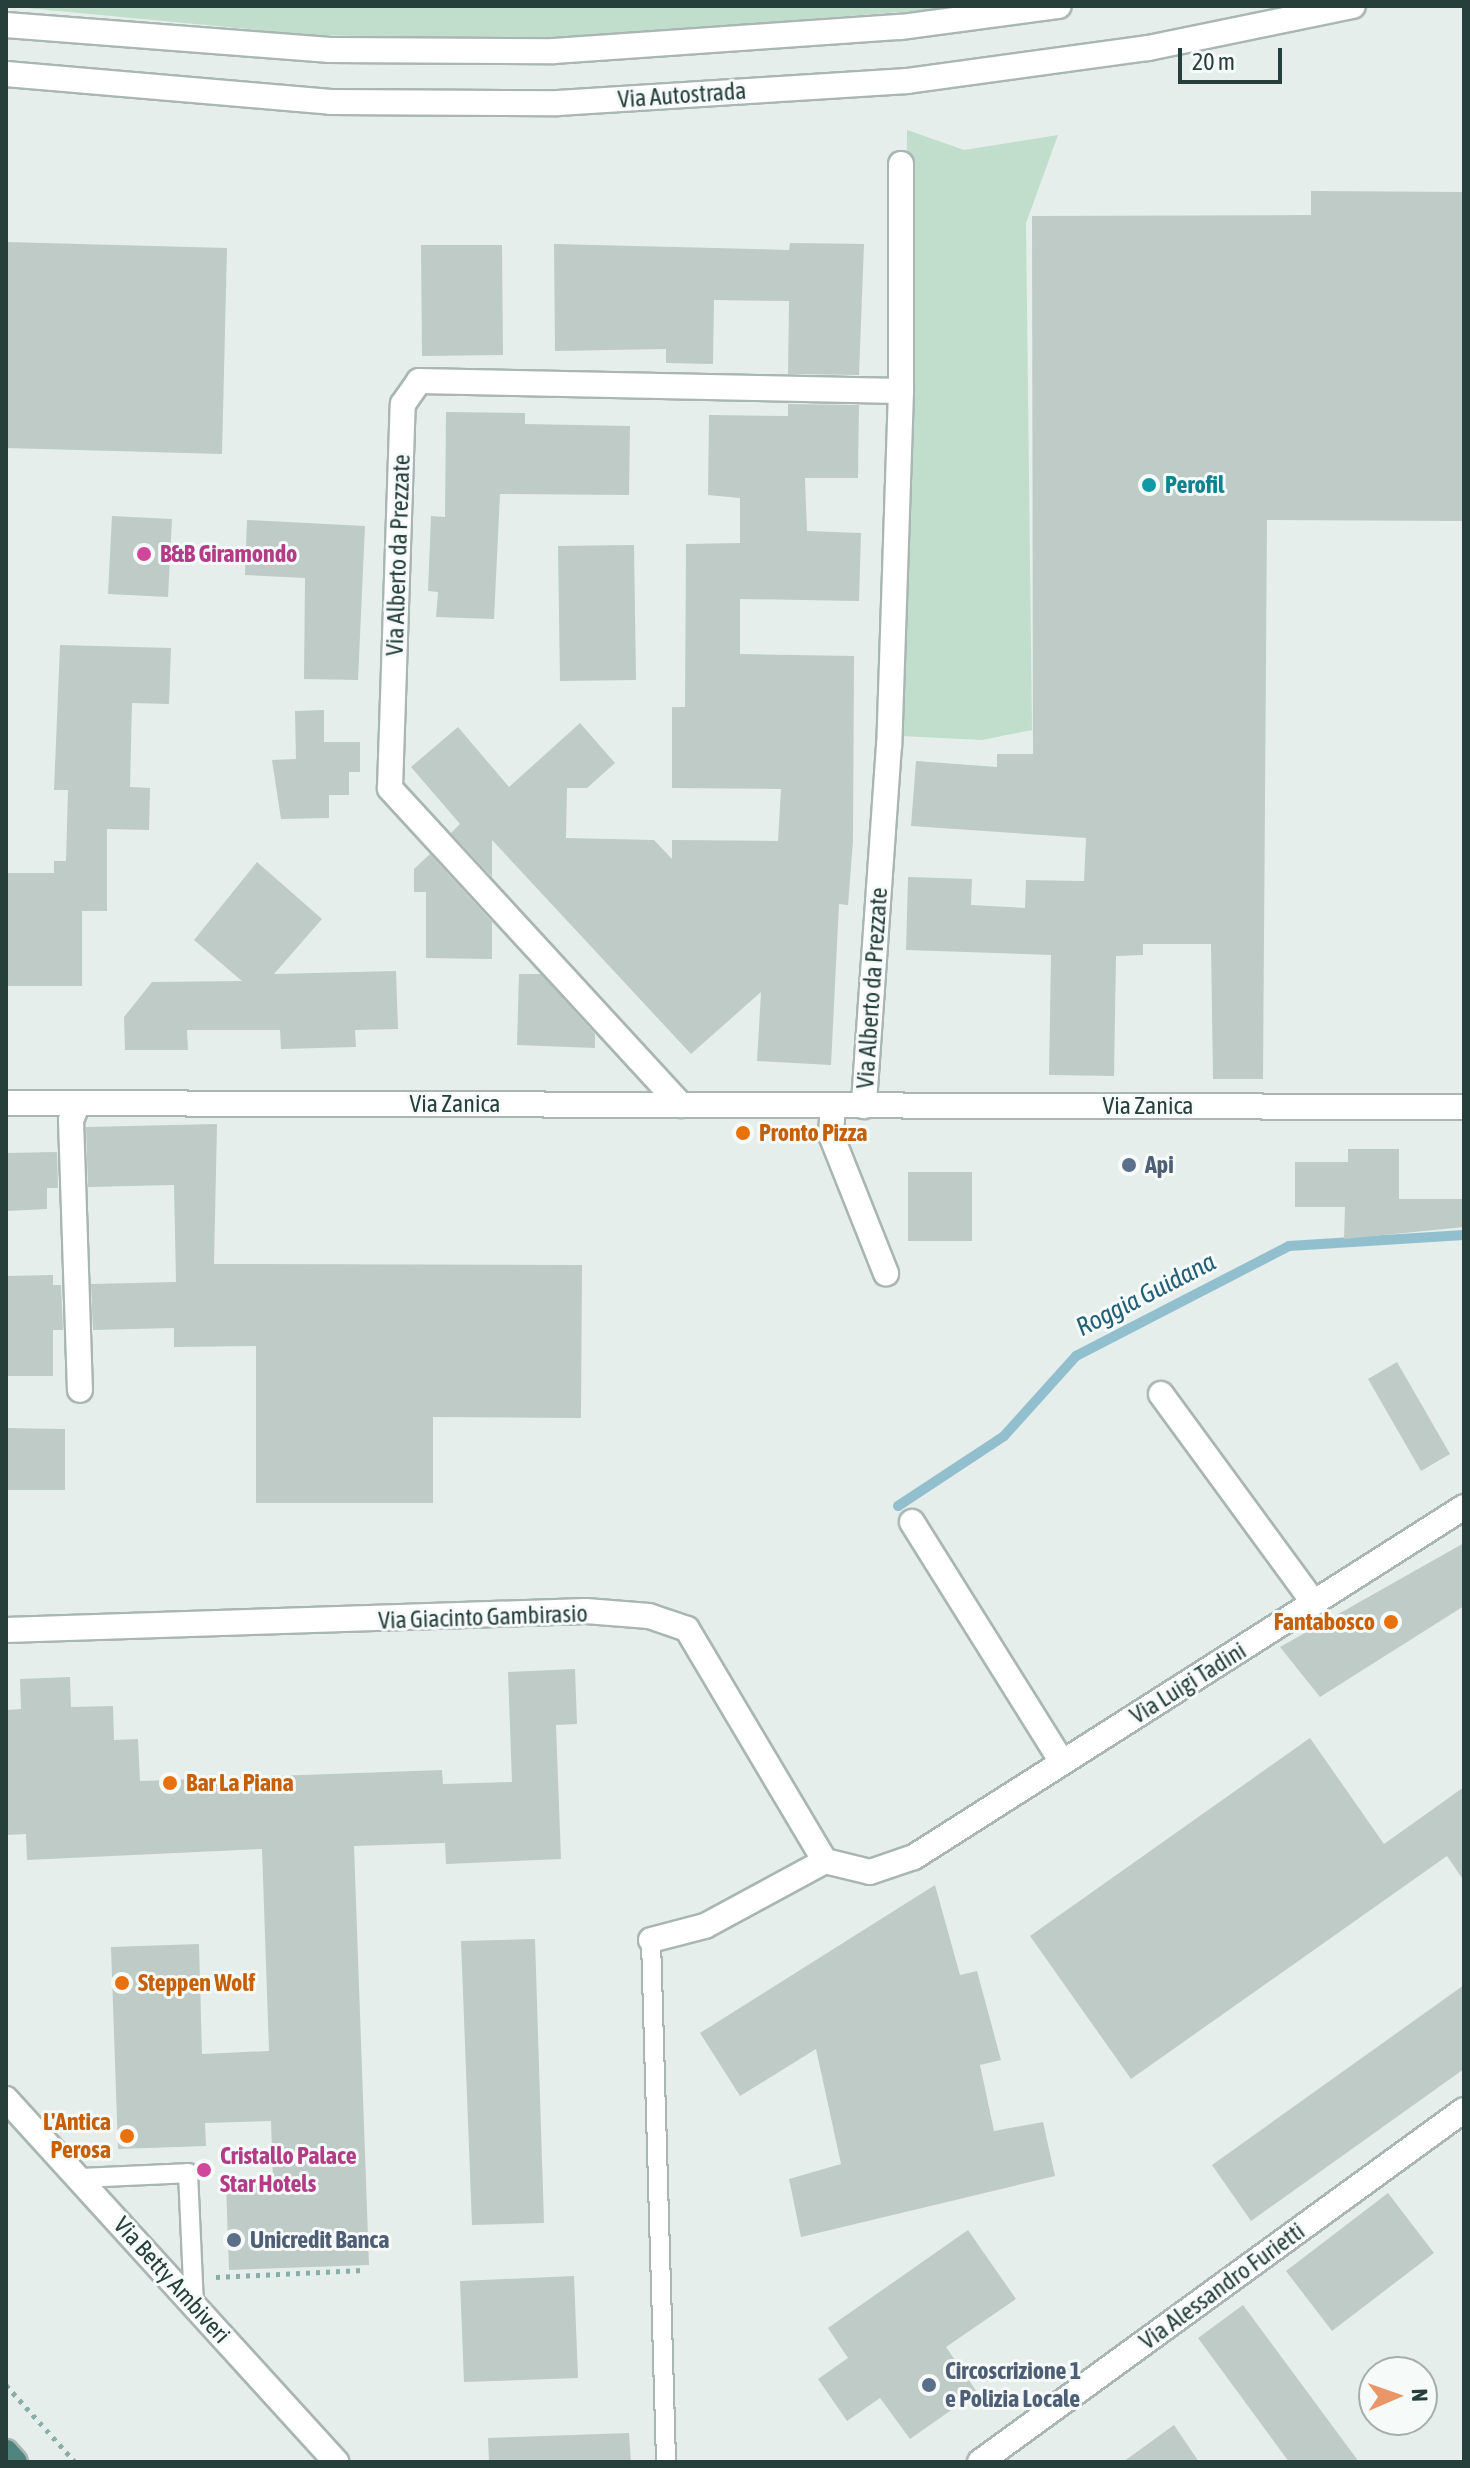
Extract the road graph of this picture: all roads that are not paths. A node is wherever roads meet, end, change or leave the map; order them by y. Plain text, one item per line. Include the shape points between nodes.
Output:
1 (1059, 6) edge
2 (1353, 6) edge
3 (6, 25) edge
4 (6, 74) edge
5 (901, 164) dead end
6 (901, 391) junction
7 (6, 1103) edge
8 (78, 1103) junction
9 (681, 1105) junction
10 (833, 1105) junction
11 (864, 1106) junction
12 (1464, 1107) edge
13 (886, 1273) dead end
14 (80, 1390) dead end
15 (1161, 1394) dead end
16 (1464, 1507) edge
17 (912, 1522) dead end
18 (1314, 1603) junction
19 (6, 1630) edge
20 (1062, 1762) junction
21 (825, 1861) junction
22 (651, 1940) joint
23 (6, 2099) edge
24 (1464, 2110) edge
25 (79, 2178) junction
26 (194, 2305) junction
27 (6, 2452) edge
28 (15, 2462) edge
29 (336, 2462) edge
30 (666, 2462) edge
31 (980, 2462) edge

1 - 3 street via 901,27 554,51 330,50
2 - 4 street, Via Autostrada via 1148,48 907,81 558,103 331,102
5 - 6 street, Via Alberto da Prezzate
6 - 9 street, Via Alberto da Prezzate via 419,381 403,404 390,788
6 - 11 street, Via Alberto da Prezzate via 889,745
7 - 8 street, Via Zanica
8 - 9 street, Via Zanica
8 - 14 street via 71,1120
9 - 10 street, Via Zanica
10 - 11 street, Via Zanica
10 - 13 street via 831,1135
11 - 12 street, Via Zanica
15 - 18 street
16 - 18 street, Via Luigi Tadini
17 - 20 street
18 - 20 street, Via Luigi Tadini
19 - 21 street, Via Giacinto Gambirasio via 586,1611 649,1616 687,1629
20 - 21 street, Via Luigi Tadini via 914,1857 870,1872
21 - 22 street via 705,1926
22 - 30 lane
23 - 25 street, Via Betty Ambiveri
24 - 31 street, Via Alessandro Furietti
25 - 26 street, Via Betty Ambiveri
25 - 26 lane via 188,2173 199,2278
26 - 29 street, Via Betty Ambiveri
27 - 28 highway

